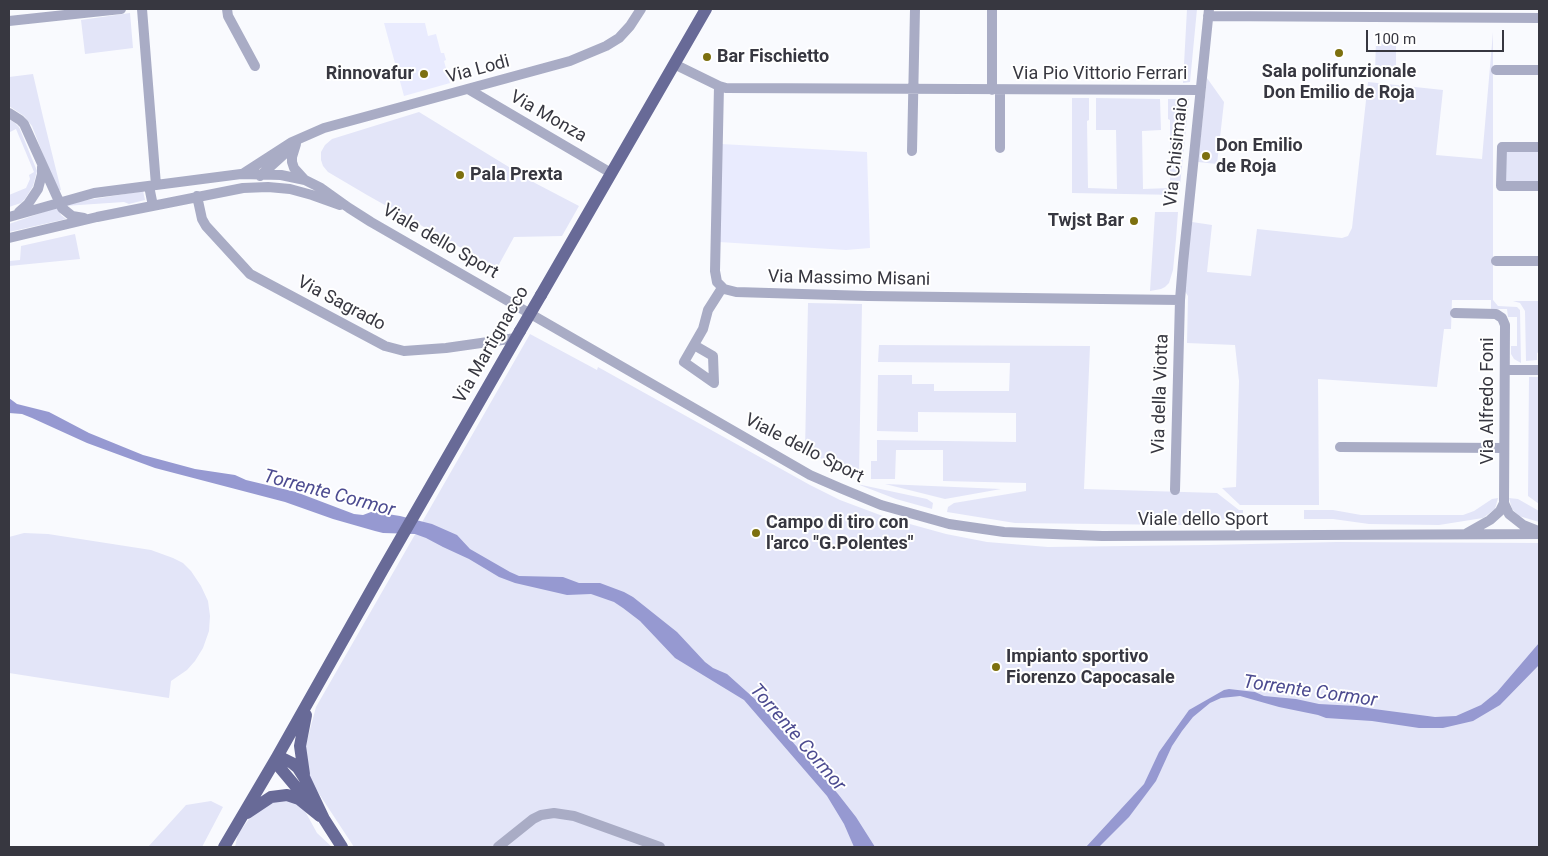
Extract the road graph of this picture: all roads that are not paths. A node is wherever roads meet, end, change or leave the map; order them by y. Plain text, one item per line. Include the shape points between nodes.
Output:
1 (43, 9) edge
2 (122, 9) edge
3 (142, 9) edge
4 (226, 9) edge
5 (641, 9) edge
6 (706, 9) edge
7 (915, 9) edge
8 (992, 9) edge
9 (101, 10) edge
10 (69, 11) edge
11 (1209, 12) edge
12 (1275, 13) edge
13 (1292, 13) edge
14 (1334, 13) edge
15 (1404, 13) edge
16 (1473, 13) edge
17 (32, 18) junction
18 (1539, 18) edge
19 (9, 21) edge
20 (674, 64) junction
21 (255, 66) dead end
22 (1496, 70) dead end
23 (1539, 70) edge
24 (719, 86) junction
25 (468, 89) junction
26 (913, 90) junction
27 (996, 90) junction
28 (1200, 90) junction
29 (9, 113) edge
30 (307, 136) junction
31 (296, 144) junction
32 (1539, 147) edge
33 (1000, 148) dead end
34 (912, 151) dead end
35 (42, 164) junction
36 (611, 173) junction
37 (241, 174) junction
38 (263, 174) junction
39 (305, 180) junction
40 (156, 185) junction
41 (1539, 186) edge
42 (243, 188) junction
43 (197, 196) junction
44 (60, 202) junction
45 (159, 204) junction
46 (349, 208) junction
47 (14, 215) edge
48 (97, 217) junction
49 (9, 238) edge
50 (1496, 261) dead end
51 (1539, 262) edge
52 (722, 288) junction
53 (1180, 300) junction
54 (1455, 313) dead end
55 (518, 335) junction
56 (694, 344) dead end
57 (1504, 370) junction
58 (1539, 370) edge
59 (1340, 447) dead end
60 (1504, 448) junction
61 (1175, 490) dead end
62 (1504, 509) junction
63 (1539, 533) edge
64 (1464, 534) junction
65 (1502, 534) junction
66 (310, 699) junction
67 (277, 757) junction
68 (305, 779) junction
69 (243, 816) junction
70 (324, 819) junction
71 (224, 847) edge
72 (342, 847) edge
73 (498, 847) edge
74 (660, 847) edge

1 - 17 street
2 - 9 street
3 - 40 street
4 - 21 street
5 - 25 street, Via Lodi via 619,38 606,46 563,63
6 - 20 main road, Via Martignacco
7 - 26 street
8 - 27 street, Via Pio Vittorio Ferrari
9 - 10 street
10 - 17 street
11 - 12 street
11 - 28 street, Via Chisimaio
12 - 13 street
13 - 14 street
14 - 15 street
15 - 16 street
16 - 18 street
17 - 19 street
20 - 24 street, Via Pio Vittorio Ferrari
20 - 36 main road, Via Martignacco
22 - 23 street
24 - 26 street, Via Pio Vittorio Ferrari
24 - 52 street via 715,271
25 - 30 street, Via Lodi via 350,120
25 - 36 street, Via Monza
26 - 27 street, Via Pio Vittorio Ferrari
26 - 34 street
27 - 28 street, Via Pio Vittorio Ferrari
27 - 33 street, Via Pio Vittorio Ferrari
28 - 53 street, Via Chisimaio
29 - 35 street via 24,124
30 - 31 street, Via Lodi
30 - 37 street, Via Lodi
31 - 38 street, Via Lodi
31 - 39 street via 292,162
32 - 41 street via 1502,147 1501,186
35 - 44 street
35 - 47 street via 38,189 28,204
36 - 55 main road, Via Martignacco, bridge
37 - 38 street, Viale dello Sport
37 - 40 street, Viale dello Sport
38 - 39 street, Viale dello Sport
38 - 42 street, Via Lodi
39 - 46 street, Viale dello Sport
40 - 44 street, Viale dello Sport via 94,193
40 - 45 street
42 - 43 street, Viale dello Sport
42 - 46 street, Viale dello Sport via 290,189
43 - 45 street, Viale dello Sport
43 - 55 street, Via Sagrado via 206,226 250,274 385,346 404,351 446,348
44 - 47 street, Viale dello Sport
44 - 48 street via 64,211 72,216
45 - 48 street, Viale dello Sport
46 - 64 street, Viale dello Sport via 810,475 915,515 975,529 1045,534 1137,537
48 - 49 street
50 - 51 street
52 - 53 street, Via Massimo Misani via 742,293
52 - 56 street via 708,310 703,329
53 - 61 street, Via della Viotta
54 - 57 street, Via Alfredo Foni via 1500,315 1505,324
55 - 66 main road, Via Martignacco
57 - 58 street
57 - 60 street, Via Alfredo Foni
59 - 60 street
60 - 62 street, Via Alfredo Foni
62 - 63 street via 1522,525
62 - 64 street
62 - 65 street, Via Alfredo Foni via 1498,518
63 - 65 street, Viale dello Sport
64 - 65 street, Viale dello Sport
66 - 67 main road, Via Martignacco
66 - 68 main road, Via Martignacco via 300,746
67 - 68 main road, Via Martignacco via 292,763
67 - 69 main road, Via Martignacco
67 - 70 main road, Via Martignacco via 281,769
68 - 70 main road, Via Martignacco
69 - 70 main road, Via Martignacco via 271,797 287,795 299,799
69 - 71 main road, Via Martignacco
70 - 72 main road, Via Martignacco
73 - 74 street via 533,819 554,813 574,816

